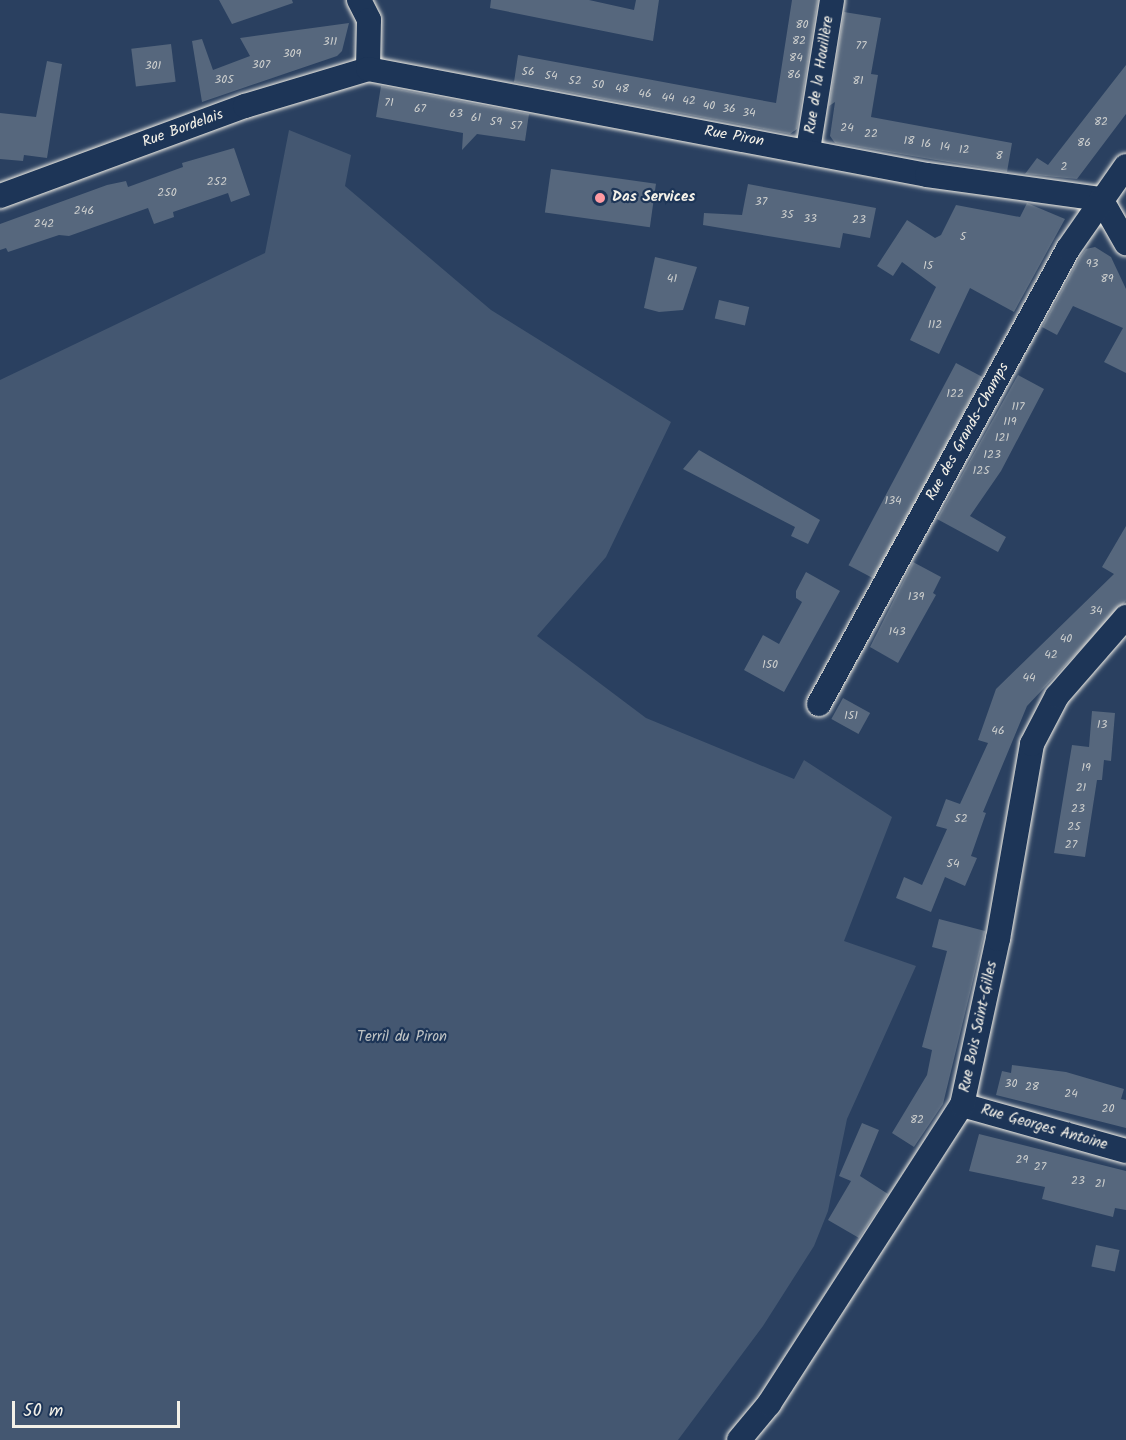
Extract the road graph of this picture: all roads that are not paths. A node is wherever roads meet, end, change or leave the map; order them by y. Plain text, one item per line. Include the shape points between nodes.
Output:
1 (359, 0) edge
2 (832, 0) edge
3 (368, 69) junction
4 (808, 150) junction
5 (1126, 166) edge
6 (0, 196) edge
7 (1101, 199) junction
8 (1126, 243) edge
9 (1126, 617) edge
10 (819, 704) dead end
11 (962, 1105) junction
12 (1126, 1151) edge
13 (739, 1440) edge

1 - 3 street via 369,20
2 - 4 street, Rue de la Houillère
3 - 4 street, Rue Piron
3 - 6 street, Rue Bordelais via 245,106
4 - 7 street, Rue Piron via 927,175
5 - 7 street, Rue des Grands-Champs
7 - 8 street
7 - 10 street, Rue des Grands-Champs via 1068,249
9 - 11 street, Rue Bois Saint-Gilles via 1057,696 1032,744 999,939
11 - 12 street, Rue Georges Antoine
11 - 13 street, Rue Bois Saint-Gilles via 769,1404

